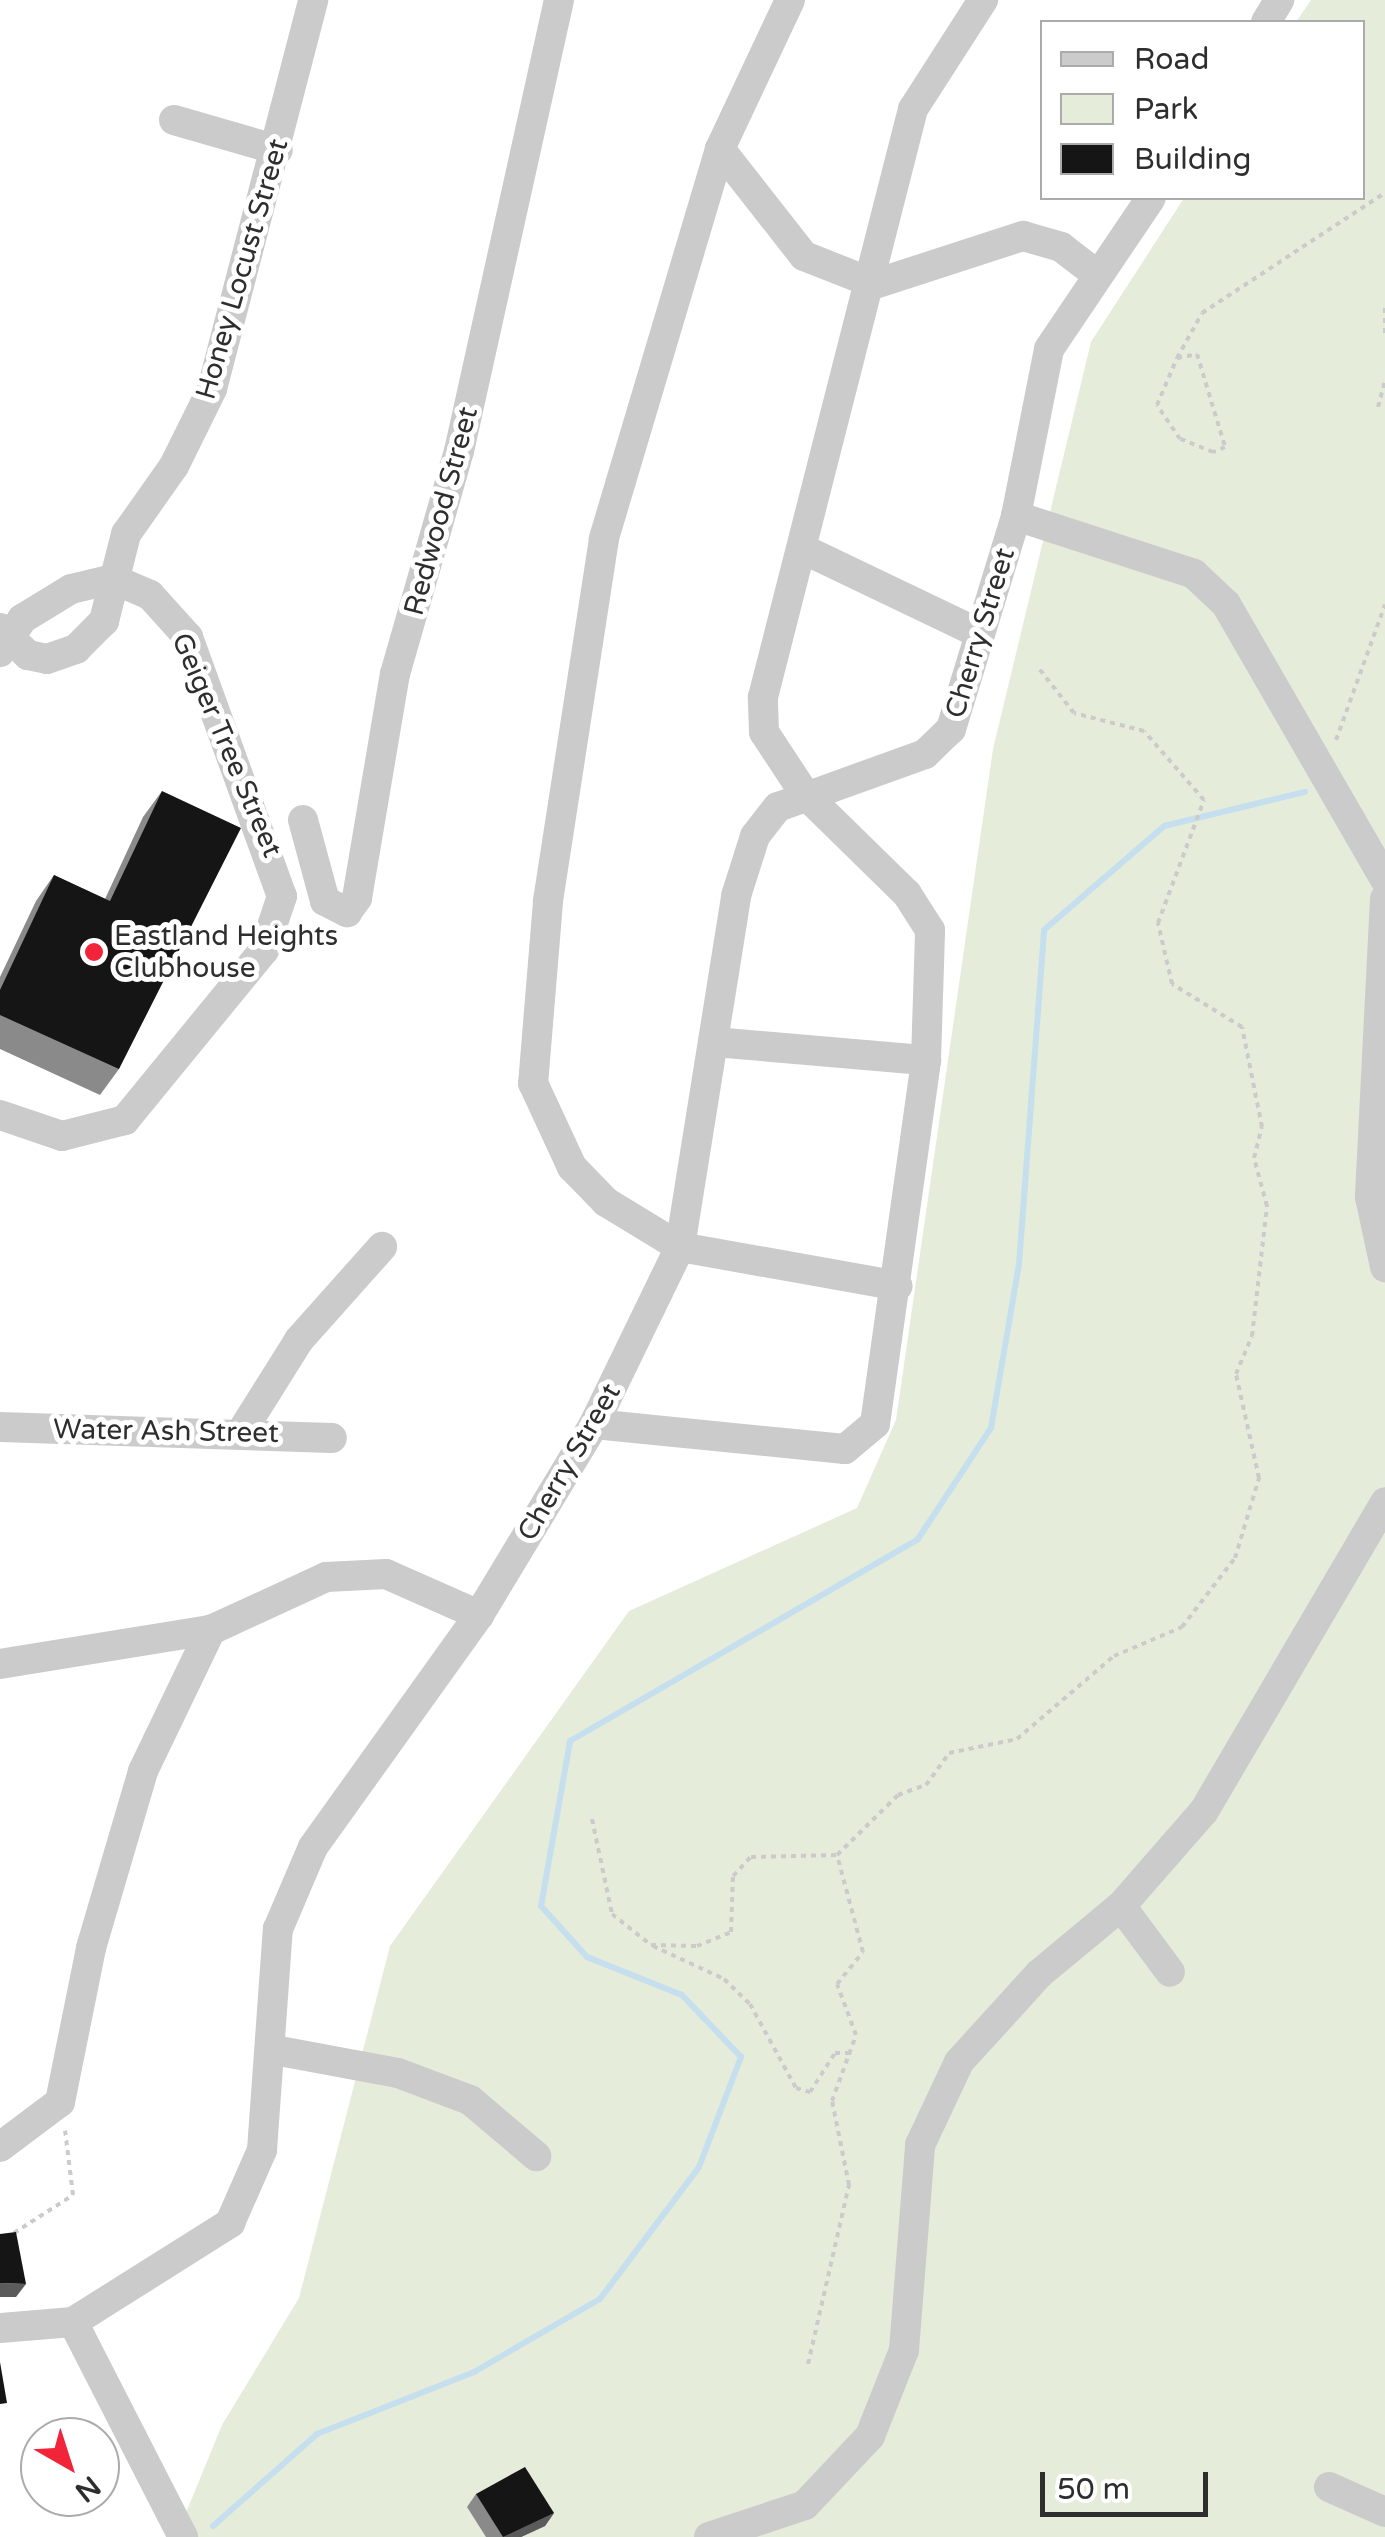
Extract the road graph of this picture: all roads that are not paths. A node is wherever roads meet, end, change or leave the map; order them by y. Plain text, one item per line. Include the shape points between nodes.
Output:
1 (312, 0) edge
2 (560, 0) edge
3 (790, 0) edge
4 (983, 0) edge
5 (174, 120) dead end
6 (720, 149) junction
7 (278, 150) junction
8 (1150, 200) edge
9 (1094, 274) junction
10 (875, 284) junction
11 (1016, 516) junction
12 (805, 550) junction
13 (113, 579) junction
14 (980, 634) junction
15 (4, 640) edge
16 (804, 794) junction
17 (303, 820) dead end
18 (1385, 880) edge
19 (1385, 899) edge
20 (714, 1042) junction
21 (926, 1060) junction
22 (0, 1116) edge
23 (382, 1247) dead end
24 (680, 1247) junction
25 (1385, 1267) edge
26 (898, 1286) junction
27 (594, 1424) junction
28 (0, 1428) edge
29 (242, 1431) junction
30 (332, 1438) dead end
31 (1385, 1502) edge
32 (479, 1615) junction
33 (211, 1630) junction
34 (0, 1664) edge
35 (1121, 1906) junction
36 (1170, 1972) dead end
37 (274, 2050) junction
38 (0, 2147) edge
39 (536, 2156) dead end
40 (73, 2322) junction
41 (0, 2328) edge
42 (1329, 2487) dead end
43 (1385, 2512) edge
44 (183, 2537) edge
45 (710, 2537) edge

1 - 7 street, Honey Locust Street
2 - 17 street, Redwood Street via 460,451 395,674 358,898 347,912 326,901
3 - 6 street
4 - 10 street via 913,108
5 - 7 street
6 - 10 street via 804,256
6 - 24 street via 604,539 548,902 533,1083 572,1167 606,1202
7 - 13 street, Honey Locust Street via 212,388 174,466 126,534
8 - 9 street, Cherry Street
9 - 10 street via 1061,247 1023,236
9 - 11 street, Cherry Street via 1049,349
10 - 12 street
11 - 14 street, Cherry Street
11 - 18 street via 1194,574 1226,604
12 - 14 street
12 - 16 street via 776,624 763,697 764,732
13 - 15 street via 41,604
13 - 15 street, Honey Locust Street via 104,621 76,649 47,658
13 - 22 street, Geiger Tree Street via 150,595 188,637 279,869 278,922 152,1098 125,1120 62,1136
14 - 16 street, Cherry Street via 950,730 925,754
16 - 20 street, Cherry Street via 778,807 755,836 736,896
16 - 21 street via 907,894 930,930
19 - 25 street via 1370,1197
20 - 21 street
20 - 24 street, Cherry Street
21 - 26 street
23 - 29 street via 299,1340
24 - 26 street
24 - 27 street, Cherry Street
26 - 27 street via 875,1424 845,1449
27 - 32 street, Cherry Street
28 - 29 street, Water Ash Street
29 - 30 street, Water Ash Street
31 - 35 street via 1204,1811
32 - 33 street via 386,1574 326,1576
32 - 37 street, Cherry Street via 313,1847 278,1929
33 - 34 street
33 - 38 street via 143,1771 91,1948 60,2102
35 - 36 street
35 - 45 street via 1039,1974 959,2062 920,2146 904,2350 870,2436 806,2505
37 - 39 street via 398,2073 470,2100
37 - 40 street, Cherry Street via 262,2150 230,2223
40 - 41 street, Cherry Street
40 - 44 street
42 - 43 street

